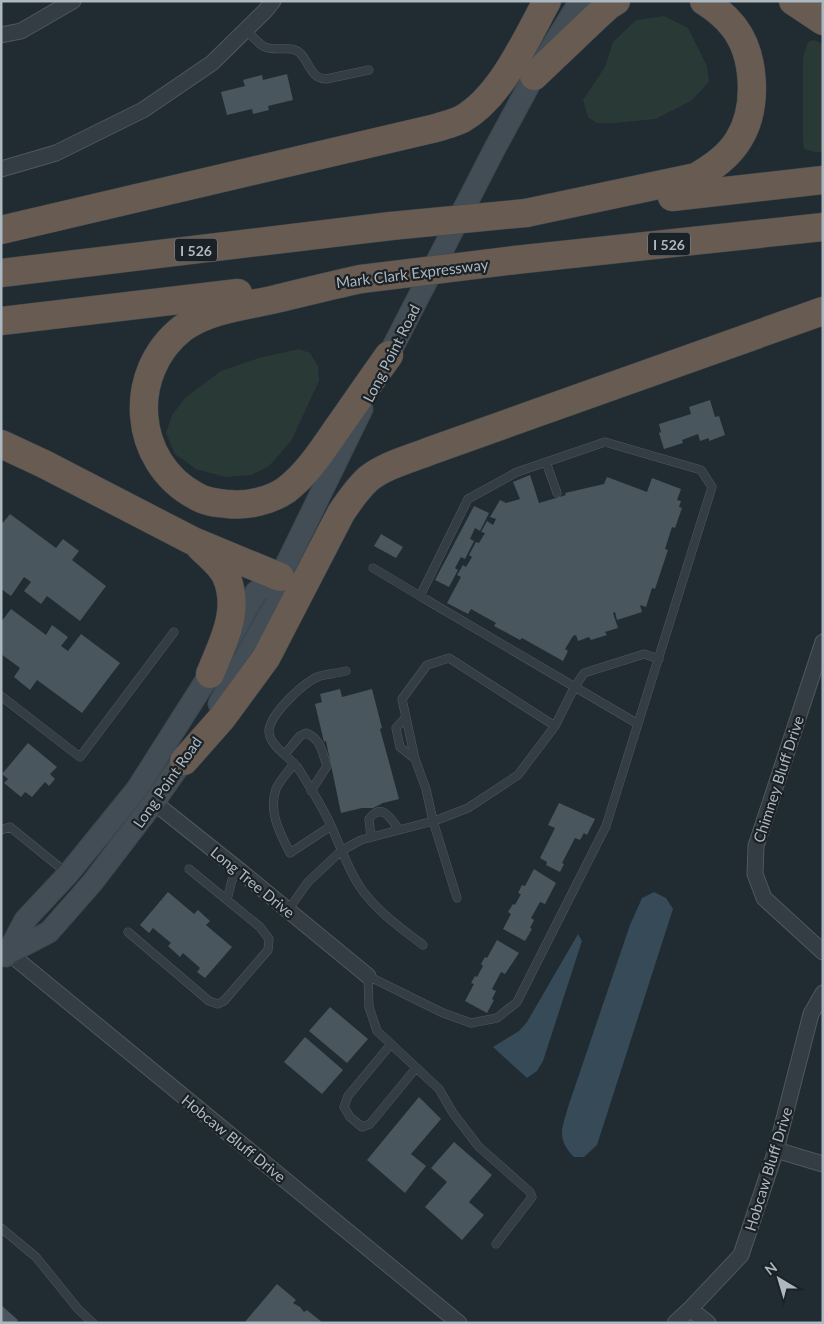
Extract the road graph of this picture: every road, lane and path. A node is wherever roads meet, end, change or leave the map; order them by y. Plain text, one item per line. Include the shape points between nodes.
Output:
1 (74, 1) edge
2 (273, 1) edge
3 (547, 1) edge
4 (580, 1) edge
5 (616, 1) edge
6 (704, 1) edge
7 (793, 1) edge
8 (823, 21) edge
9 (246, 30) junction
10 (1, 35) edge
11 (368, 70) dead end
12 (534, 76) junction
13 (1, 168) edge
14 (823, 180) edge
15 (526, 213) junction
16 (823, 227) edge
17 (1, 230) edge
18 (1, 273) edge
19 (361, 279) junction
20 (823, 311) edge
21 (1, 321) edge
22 (389, 355) junction
23 (1, 444) edge
24 (546, 462) junction
25 (557, 493) dead end
26 (193, 541) junction
27 (374, 568) dead end
28 (280, 577) junction
29 (420, 596) junction
30 (174, 632) dead end
31 (823, 642) edge
32 (659, 660) junction
33 (592, 661) dead end
34 (595, 669) junction
35 (346, 671) dead end
36 (210, 674) junction
37 (574, 688) junction
38 (1, 696) edge
39 (406, 717) junction
40 (638, 724) junction
41 (555, 726) junction
42 (285, 754) junction
43 (415, 759) junction
44 (184, 761) junction
45 (294, 763) junction
46 (137, 789) junction
47 (311, 791) junction
48 (154, 802) junction
49 (433, 821) junction
50 (331, 826) junction
51 (1, 830) edge
52 (399, 830) junction
53 (371, 837) junction
54 (341, 851) junction
55 (189, 869) dead end
56 (239, 870) junction
57 (68, 874) junction
58 (457, 898) dead end
59 (227, 900) junction
60 (288, 910) junction
61 (128, 932) dead end
62 (423, 945) dead end
63 (823, 952) edge
64 (4, 954) edge
65 (368, 976) junction
66 (823, 993) edge
67 (391, 1044) junction
68 (416, 1068) junction
69 (776, 1150) junction
70 (823, 1164) edge
71 (1, 1228) edge
72 (496, 1244) dead end
73 (690, 1310) junction
74 (93, 1323) edge
75 (459, 1323) edge
76 (674, 1323) edge
77 (708, 1323) edge

1 - 10 street via 21,31
2 - 9 street
3 - 17 highway via 504,77 477,108 461,119 436,128
4 - 12 main road, Long Point Road
5 - 12 highway
6 - 15 highway via 733,26 742,42 751,74 748,121 732,150 696,177
7 - 8 highway
9 - 11 lane via 263,46 294,49 300,53 319,79
9 - 13 street via 212,63 143,110 56,153
12 - 22 main road, Long Point Road
14 - 15 highway, I 526
15 - 18 highway, I 526, bridge
16 - 19 highway, Mark Clark Expressway / I 526, bridge
19 - 21 highway, Mark Clark Expressway / I 526
19 - 22 highway via 224,310 184,328 170,341 150,374 143,415 146,436 164,471 197,497 215,503 254,503 285,491 299,478
20 - 44 highway via 430,451 369,479 341,513 266,658 222,718
22 - 28 main road, Long Point Road
23 - 26 highway
24 - 25 lane
24 - 29 lane via 517,472 468,499
24 - 32 lane via 605,442 701,470 712,487
26 - 28 highway
26 - 36 highway via 226,575 232,601 233,610 226,634
27 - 29 lane
28 - 36 main road, Long Point Road via 256,592
28 - 44 main road, Long Point Road via 279,598
29 - 37 lane
30 - 38 lane via 80,757
31 - 63 street, Chimney Bluff Drive via 756,846 755,874 764,898
32 - 34 lane via 644,654 628,654
32 - 40 lane
33 - 34 lane
34 - 37 lane via 584,673
35 - 42 lane via 319,676 304,685 281,708 269,730 275,746
36 - 46 main road, Long Point Road
37 - 40 lane
37 - 41 lane
39 - 41 lane via 402,699 427,665 449,658
39 - 43 lane
39 - 43 lane via 396,728 400,747
40 - 65 lane via 606,826 517,1002 497,1018 471,1023 443,1013
41 - 49 lane via 518,775 468,808
42 - 45 lane
42 - 47 lane via 306,733 320,742 327,766
43 - 49 lane
44 - 48 main road, Long Point Road
45 - 47 lane
45 - 50 lane via 276,789 274,808 277,827 290,853
46 - 48 street, Long Tree Drive
46 - 57 main road, Long Point Road
47 - 50 lane
48 - 56 street, Long Tree Drive
48 - 64 main road, Long Point Road via 92,883 49,932
49 - 52 lane
49 - 58 lane
50 - 54 lane
51 - 57 lane via 10,828
52 - 53 lane
52 - 53 lane via 391,818 379,811 369,819
53 - 54 lane
54 - 60 lane via 308,882
54 - 62 lane via 365,894 389,919
55 - 59 lane
56 - 59 lane via 232,880
56 - 60 street, Long Tree Drive
57 - 64 main road, Long Point Road via 25,920
59 - 61 lane via 260,927 269,939 268,950 218,1004 209,1001
60 - 65 street, Long Tree Drive
64 - 75 street, Hobcaw Bluff Drive
65 - 67 lane via 369,1007 377,1031
66 - 69 street, Hobcaw Bluff Drive via 811,1014
67 - 68 lane
67 - 68 lane via 348,1096 344,1107 350,1117 362,1127 370,1124
68 - 72 lane via 439,1089 479,1147 530,1192 532,1197
69 - 70 street
69 - 73 street, Hobcaw Bluff Drive via 741,1255
71 - 74 lane via 36,1257
73 - 76 street, Hobcaw Bluff Drive
73 - 77 street

